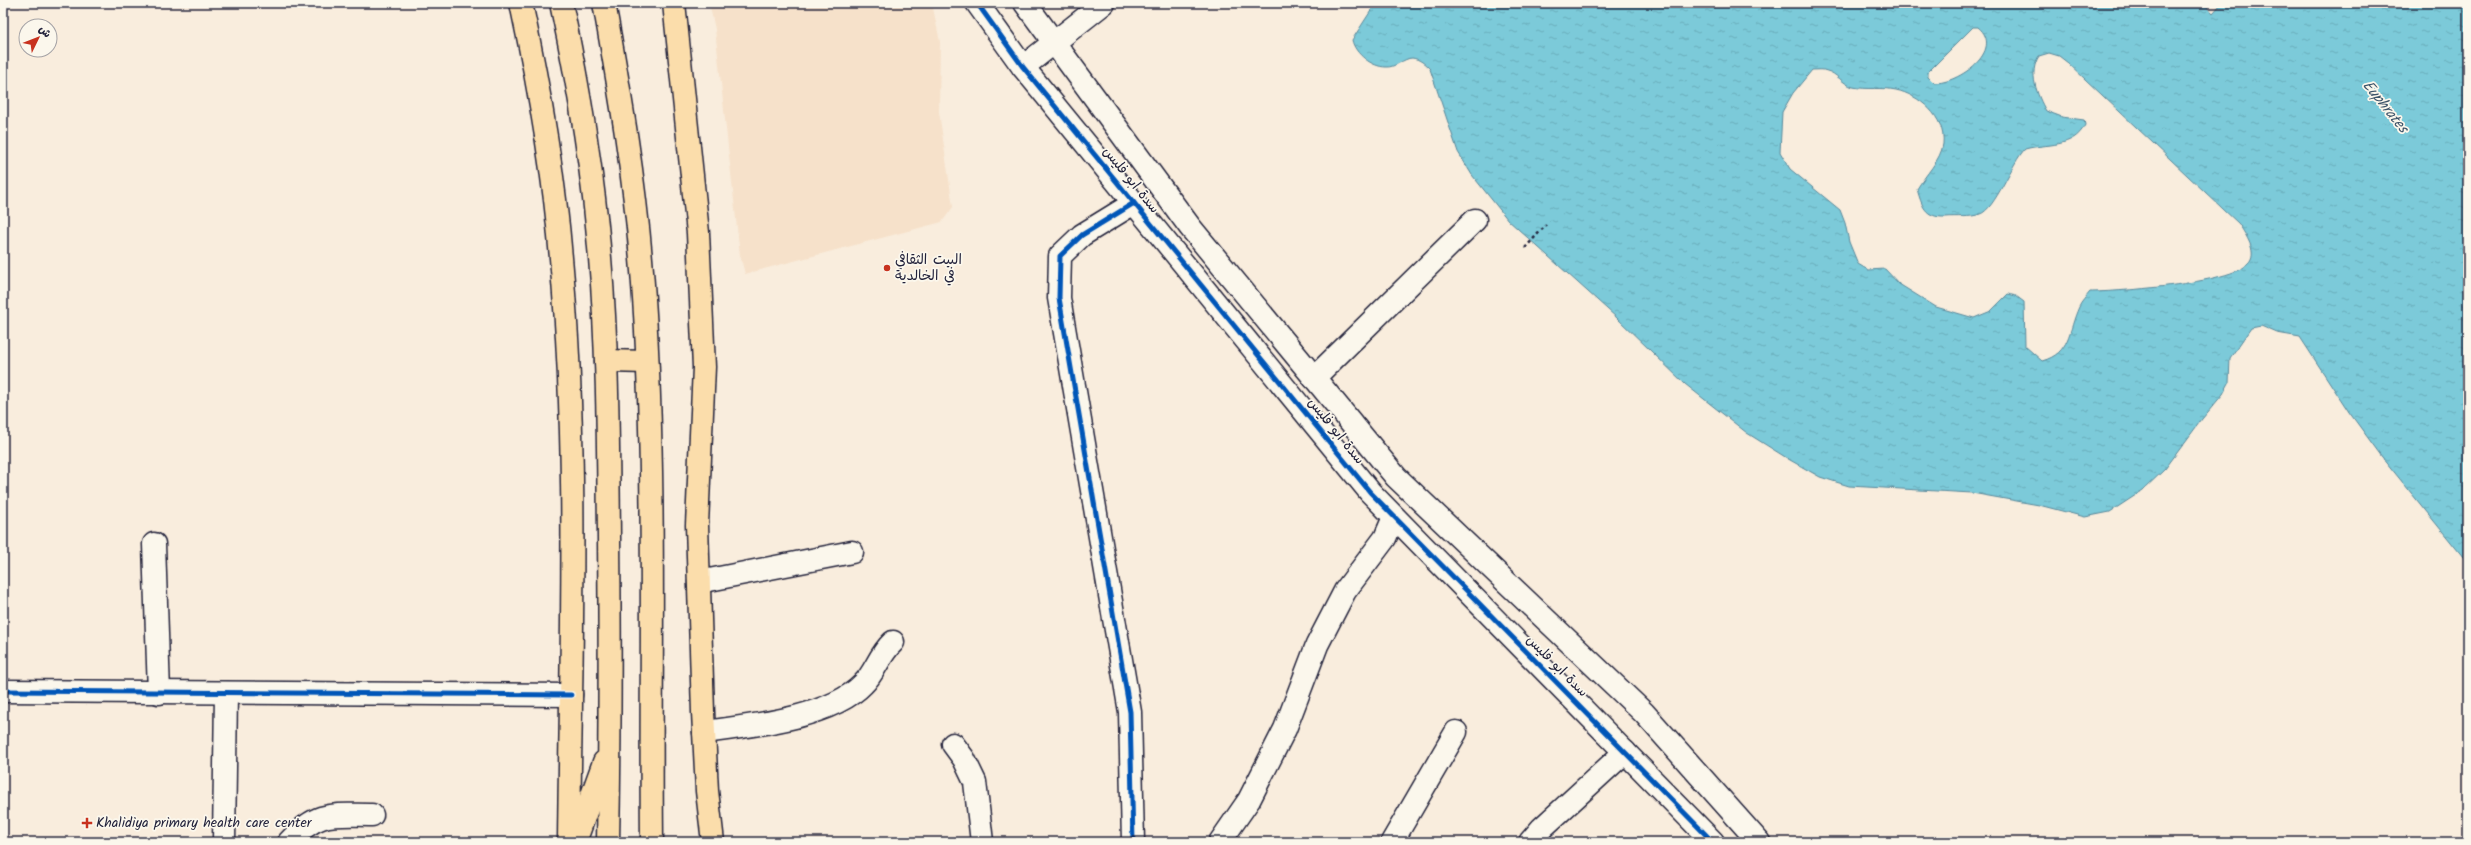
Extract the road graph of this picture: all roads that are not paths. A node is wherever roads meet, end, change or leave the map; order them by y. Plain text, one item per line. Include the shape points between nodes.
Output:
1 (521, 3) edge
2 (561, 3) edge
3 (604, 3) edge
4 (674, 3) edge
5 (977, 3) edge
6 (1025, 3) edge
7 (1104, 3) edge
8 (1054, 43) junction
9 (1023, 67) junction
10 (1134, 203) junction
11 (1475, 220) dead end
12 (606, 361) junction
13 (647, 362) junction
14 (1314, 378) junction
15 (1394, 517) junction
16 (154, 544) dead end
17 (852, 552) dead end
18 (699, 582) junction
19 (893, 642) dead end
20 (3, 691) edge
21 (159, 693) junction
22 (226, 693) junction
23 (571, 695) junction
24 (704, 732) junction
25 (1456, 732) dead end
26 (953, 744) dead end
27 (610, 746) junction
28 (1625, 752) junction
29 (372, 814) dead end
30 (224, 842) edge
31 (289, 842) edge
32 (569, 842) edge
33 (575, 842) edge
34 (608, 842) edge
35 (652, 842) edge
36 (713, 842) edge
37 (982, 842) edge
38 (1133, 842) edge
39 (1220, 842) edge
40 (1392, 842) edge
41 (1530, 842) edge
42 (1713, 842) edge
43 (1759, 842) edge

1 - 23 main road via 549,156 561,256 568,350 572,470
2 - 12 main road via 572,53 588,155 600,257
3 - 13 main road via 633,180
4 - 18 main road via 698,233 704,359 697,525
5 - 9 street, سدة ابو فليس
6 - 8 street, سدة ابو فليس
7 - 8 street
8 - 9 street
8 - 14 street, سدة ابو فليس via 1190,227
9 - 10 street, سدة ابو فليس
10 - 15 street, سدة ابو فليس via 1370,492
10 - 38 street via 1082,235 1060,256 1059,298 1130,712
11 - 14 street
12 - 13 main road
12 - 27 main road
13 - 35 main road via 653,572 650,699
14 - 43 street, سدة ابو فليس via 1419,501 1644,713
15 - 28 street, سدة ابو فليس
15 - 39 street via 1385,538 1338,604 1317,645 1285,729 1249,800
16 - 21 street
17 - 18 street
18 - 24 main road
19 - 24 street via 882,652 864,684 841,700 809,713 764,724
20 - 21 street
21 - 22 street
22 - 23 street
22 - 30 street
23 - 32 main road
24 - 36 main road
25 - 40 street
26 - 37 street via 964,759 975,782
27 - 33 main road
27 - 34 main road
28 - 41 street
28 - 42 street, سدة ابو فليس
29 - 31 street via 316,818 306,824

